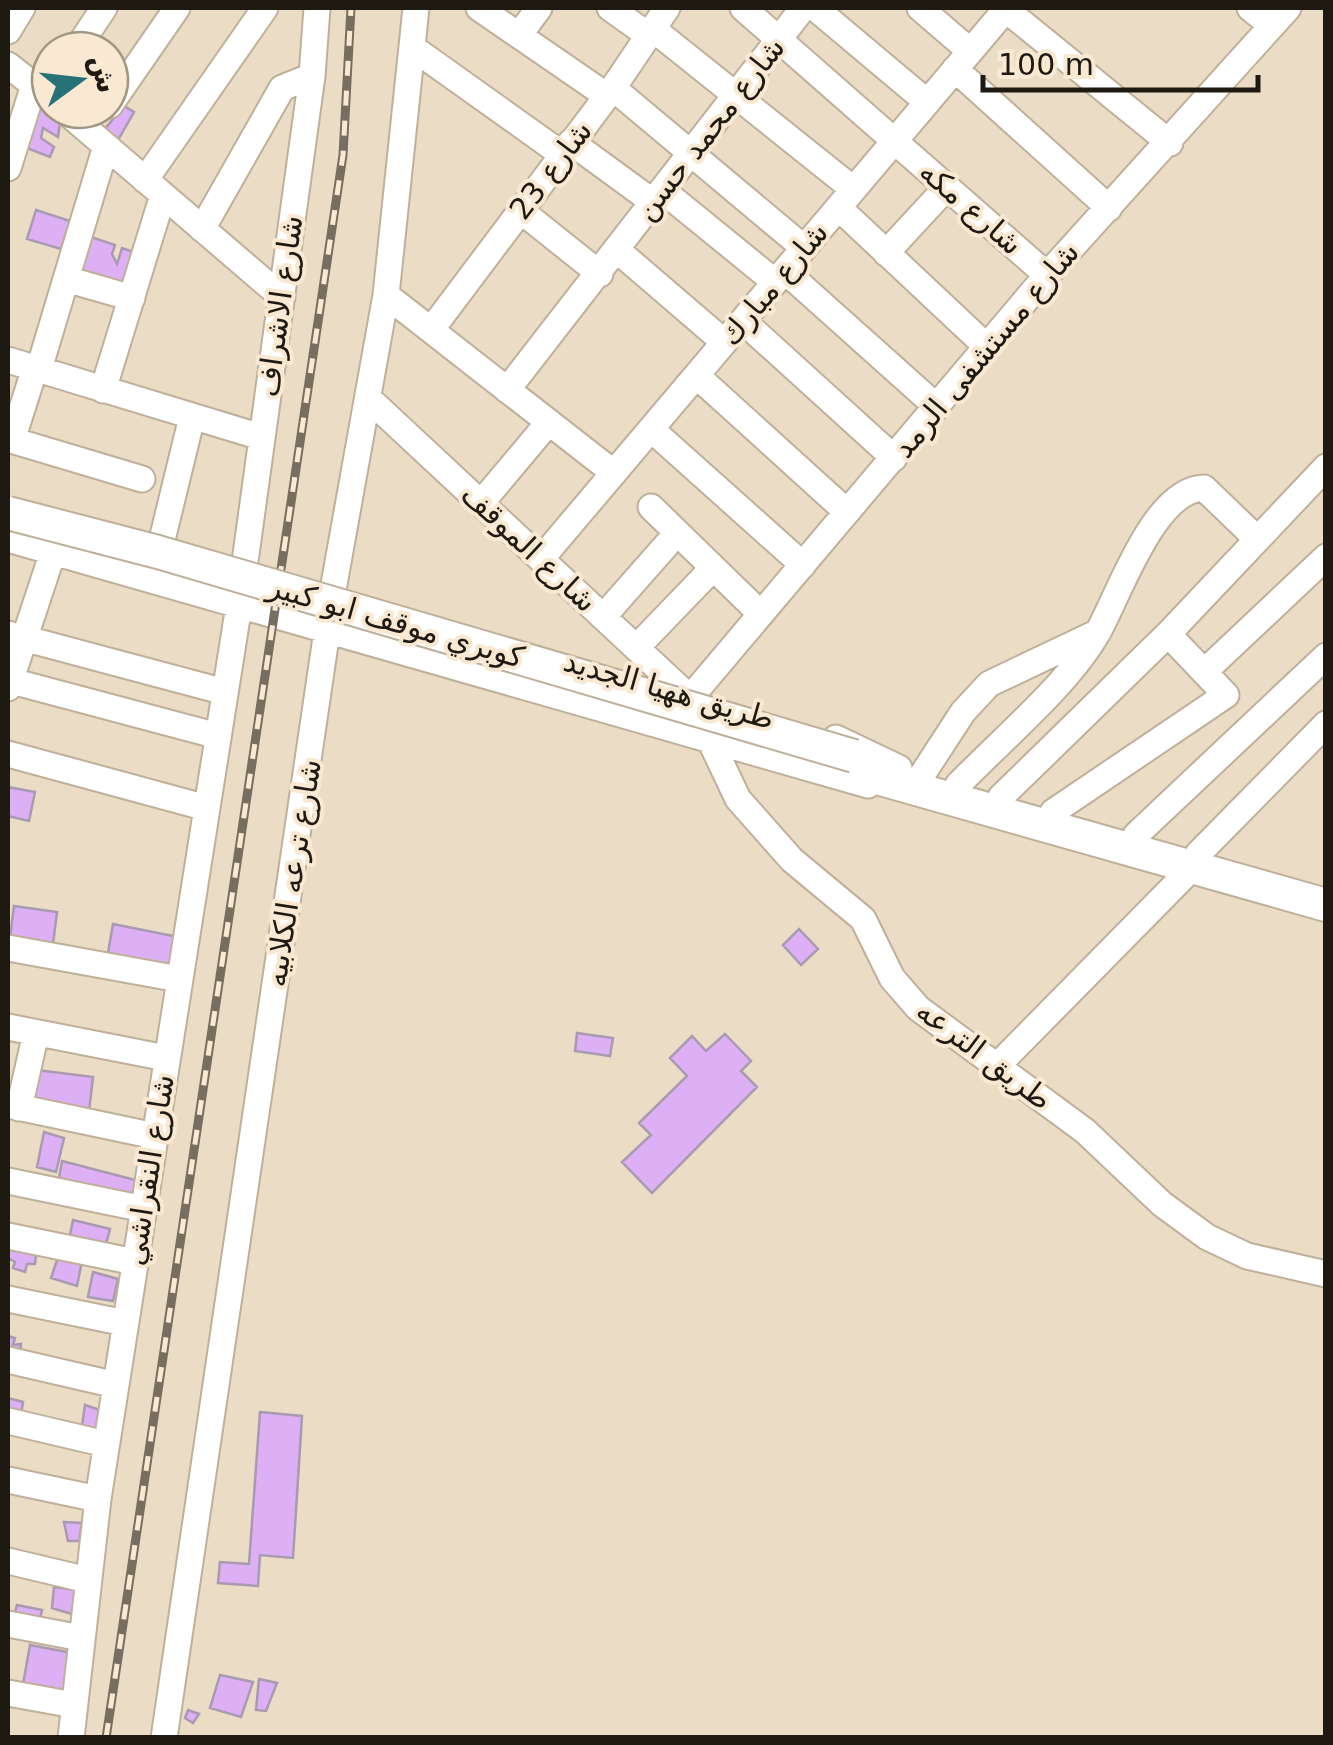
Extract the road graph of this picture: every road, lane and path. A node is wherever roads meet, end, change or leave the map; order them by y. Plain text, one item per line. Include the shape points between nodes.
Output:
1 (22, 8) edge
2 (104, 8) edge
3 (177, 8) edge
4 (265, 8) edge
5 (318, 8) edge
6 (416, 8) edge
7 (479, 8) edge
8 (539, 8) edge
9 (610, 8) edge
10 (743, 8) edge
11 (803, 8) edge
12 (815, 8) edge
13 (920, 8) edge
14 (1006, 8) edge
15 (1250, 8) edge
16 (1280, 17) edge
17 (656, 24) edge
18 (89, 30) edge
19 (8, 31) edge
20 (519, 36) junction
21 (780, 38) junction
22 (412, 48) junction
23 (963, 60) junction
24 (8, 65) edge
25 (130, 75) edge
26 (312, 76) junction
27 (30, 82) edge
28 (610, 92) junction
29 (736, 96) junction
30 (927, 102) junction
31 (30, 129) edge
32 (88, 130) edge
33 (101, 130) edge
34 (98, 139) junction
35 (894, 141) junction
36 (1170, 143) junction
37 (567, 148) junction
38 (691, 153) junction
39 (8, 168) edge
40 (154, 187) junction
41 (947, 187) junction
42 (658, 196) junction
43 (846, 198) junction
44 (1109, 208) junction
45 (520, 210) junction
46 (202, 229) junction
47 (804, 248) junction
48 (616, 250) junction
49 (886, 252) junction
50 (600, 274) junction
51 (1047, 275) junction
52 (780, 276) junction
53 (66, 279) junction
54 (386, 295) junction
55 (282, 297) junction
56 (132, 298) junction
57 (743, 321) junction
58 (431, 330) junction
59 (724, 342) junction
60 (987, 347) junction
61 (8, 360) edge
62 (37, 368) junction
63 (697, 376) junction
64 (103, 390) junction
65 (507, 390) junction
66 (368, 398) junction
67 (937, 407) junction
68 (192, 416) junction
69 (549, 422) junction
70 (652, 429) junction
71 (261, 438) junction
72 (10, 439) edge
73 (894, 458) junction
74 (1326, 466) edge
75 (614, 473) junction
76 (142, 479) dead end
77 (8, 502) edge
78 (481, 503) junction
79 (651, 508) dead end
80 (847, 512) junction
81 (8, 513) edge
82 (8, 528) edge
83 (677, 533) junction
84 (8, 539) edge
85 (1257, 539) junction
86 (161, 544) junction
87 (52, 552) junction
88 (1326, 557) edge
89 (541, 559) junction
90 (803, 564) junction
91 (244, 566) junction
92 (713, 568) junction
93 (332, 590) junction
94 (239, 604) junction
95 (760, 613) junction
96 (604, 617) junction
97 (330, 630) junction
98 (1099, 632) junction
99 (1168, 634) junction
100 (16, 636) edge
101 (636, 648) junction
102 (1326, 656) edge
103 (1204, 672) junction
104 (8, 683) edge
105 (225, 692) junction
106 (690, 698) junction
107 (1326, 724) edge
108 (218, 736) junction
109 (714, 744) junction
110 (8, 754) edge
111 (851, 763) junction
112 (905, 776) junction
113 (958, 785) junction
114 (1000, 797) junction
115 (206, 808) junction
116 (1054, 812) junction
117 (1136, 835) junction
118 (1195, 860) junction
119 (1326, 890) edge
120 (1326, 905) edge
121 (8, 948) edge
122 (178, 979) junction
123 (8, 1027) edge
124 (36, 1033) junction
125 (166, 1058) junction
126 (997, 1066) junction
127 (14, 1107) edge
128 (155, 1136) junction
129 (8, 1181) edge
130 (144, 1210) junction
131 (8, 1236) edge
132 (135, 1262) junction
133 (1326, 1274) edge
134 (8, 1299) edge
135 (126, 1324) junction
136 (8, 1360) edge
137 (116, 1385) junction
138 (8, 1420) edge
139 (106, 1444) junction
140 (8, 1480) edge
141 (98, 1499) junction
142 (8, 1561) edge
143 (88, 1580) junction
144 (8, 1624) edge
145 (82, 1638) junction
146 (8, 1693) edge
147 (74, 1705) junction
148 (71, 1738) edge
149 (164, 1738) edge

1 - 19 street
2 - 18 street
3 - 25 street
4 - 40 street
5 - 26 street, شارع الاشراف
6 - 22 street, شارع ترعه الكلابيه
7 - 20 street
8 - 20 street
9 - 17 street
10 - 21 street, شارع مكه
11 - 21 street, شارع محمد حسن
12 - 30 street
13 - 23 street
14 - 23 street, شارع مبارك
14 - 36 street
15 - 16 street
16 - 36 street, شارع مستشفى الرمد
17 - 28 street, شارع 23
17 - 29 street
20 - 28 street
21 - 29 street, شارع محمد حسن
21 - 35 street, شارع مكه
22 - 37 street
22 - 54 street, شارع ترعه الكلابيه
23 - 30 street, شارع مبارك
23 - 44 street
24 - 27 street
26 - 46 street via 282,88
26 - 55 street, شارع الاشراف
28 - 37 street, شارع 23
28 - 38 street
29 - 38 street, شارع محمد حسن
29 - 43 street
30 - 35 street, شارع مبارك
31 - 39 street
32 - 34 street
33 - 34 street
34 - 40 street
34 - 53 street via 75,204
35 - 41 street, شارع مكه
35 - 43 street, شارع مبارك
36 - 44 street, شارع مستشفى الرمد
37 - 42 street
37 - 45 street, شارع 23
38 - 42 street, شارع محمد حسن
38 - 47 street
40 - 46 street
40 - 56 street
41 - 49 street
41 - 51 street, شارع مكه
42 - 48 street, شارع محمد حسن
42 - 52 street
43 - 47 street, شارع مبارك
43 - 49 street
44 - 51 street, شارع مستشفى الرمد
45 - 50 street
45 - 58 street, شارع 23
46 - 55 street
47 - 52 street, شارع مبارك
48 - 50 street, شارع محمد حسن
48 - 59 street, شارع محمد حسن
49 - 60 street
50 - 65 street, شارع محمد حسن
51 - 60 street, شارع مستشفى الرمد
52 - 57 street, شارع مبارك
52 - 67 street
53 - 56 street
53 - 62 street
54 - 58 street
54 - 66 street, شارع ترعه الكلابيه
55 - 71 street, شارع الاشراف
56 - 64 street
57 - 59 street, شارع مبارك
57 - 73 street
58 - 65 street
59 - 63 street, شارع مبارك
60 - 67 street, شارع مستشفى الرمد
61 - 62 street
62 - 64 street
62 - 72 street
63 - 70 street, شارع مبارك
63 - 80 street
64 - 68 street
65 - 69 street
66 - 78 street, شارع الموقف
66 - 93 street, شارع ترعه الكلابيه
67 - 73 street, شارع مستشفى الرمد
68 - 71 street
68 - 86 street
69 - 75 street
69 - 78 street
70 - 75 street, شارع مبارك
70 - 90 street
71 - 91 street, شارع الاشراف
72 - 76 street
73 - 80 street, شارع مستشفى الرمد
74 - 85 street
75 - 89 street, شارع مبارك
77 - 86 street, طريق ههيا الجديد
78 - 89 street, شارع الموقف
79 - 83 street
80 - 90 street, شارع مستشفى الرمد
81 - 111 main road, كوبري موقف ابو كبير, bridge via 158,552
82 - 111 main road, كوبري موقف ابو كبير
83 - 92 street
83 - 96 street
84 - 87 street, طريق ههيا الجديد
85 - 98 street via 1216,496 1204,488 1188,490 1147,537
85 - 99 street
86 - 91 street, طريق ههيا الجديد
87 - 94 street, طريق ههيا الجديد
87 - 100 street
88 - 103 street
89 - 96 street, شارع الموقف
90 - 95 street, شارع مستشفى الرمد
91 - 93 street, طريق ههيا الجديد
91 - 94 street, شارع الاشراف
92 - 95 street
92 - 101 street
93 - 97 street, شارع ترعه الكلابيه
93 - 106 street, طريق ههيا الجديد
94 - 97 street, طريق ههيا الجديد
94 - 105 street, شارع النقراشي
95 - 106 street, شارع مستشفى الرمد
96 - 101 street, شارع الموقف
97 - 109 street, طريق ههيا الجديد
97 - 149 street, شارع ترعه الكلابيه
98 - 112 street via 989,684
98 - 113 street
99 - 103 street
99 - 114 street
100 - 104 street
100 - 105 street
101 - 106 street, شارع الموقف
102 - 117 street
103 - 116 street via 1226,694
104 - 108 street
105 - 108 street, شارع النقراشي
106 - 109 street, طريق الترعه
106 - 112 street, طريق ههيا الجديد via 841,739
107 - 118 street
108 - 115 street, شارع النقراشي
109 - 112 street, طريق ههيا الجديد via 848,782
109 - 126 street, طريق الترعه via 738,799 792,860 863,920 903,994
110 - 115 street
111 - 112 main road, كوبري موقف ابو كبير
112 - 113 main road, طريق ههيا الجديد
112 - 118 main road, طريق ههيا الجديد
113 - 114 main road, طريق ههيا الجديد
114 - 116 main road, طريق ههيا الجديد
115 - 122 street, شارع النقراشي
116 - 117 main road, طريق ههيا الجديد
117 - 118 main road, طريق ههيا الجديد
118 - 119 main road, طريق ههيا الجديد
118 - 120 main road, طريق ههيا الجديد
118 - 126 street
121 - 122 street
122 - 125 street, شارع النقراشي
123 - 124 street
124 - 125 street
124 - 127 street
125 - 128 street, شارع النقراشي
126 - 133 street, طريق الترعه via 1085,1131 1207,1237 1247,1256
127 - 128 street
128 - 130 street, شارع النقراشي
129 - 130 street
130 - 132 street, شارع النقراشي
131 - 132 street
132 - 135 street, شارع النقراشي
134 - 135 street
135 - 137 street, شارع النقراشي
136 - 137 street
137 - 139 street, شارع النقراشي
138 - 139 street
139 - 141 street, شارع النقراشي
140 - 141 street
141 - 143 street, شارع النقراشي
142 - 143 street
143 - 145 street, شارع النقراشي
144 - 145 street
145 - 147 street, شارع النقراشي
146 - 147 street
147 - 148 street, شارع النقراشي

